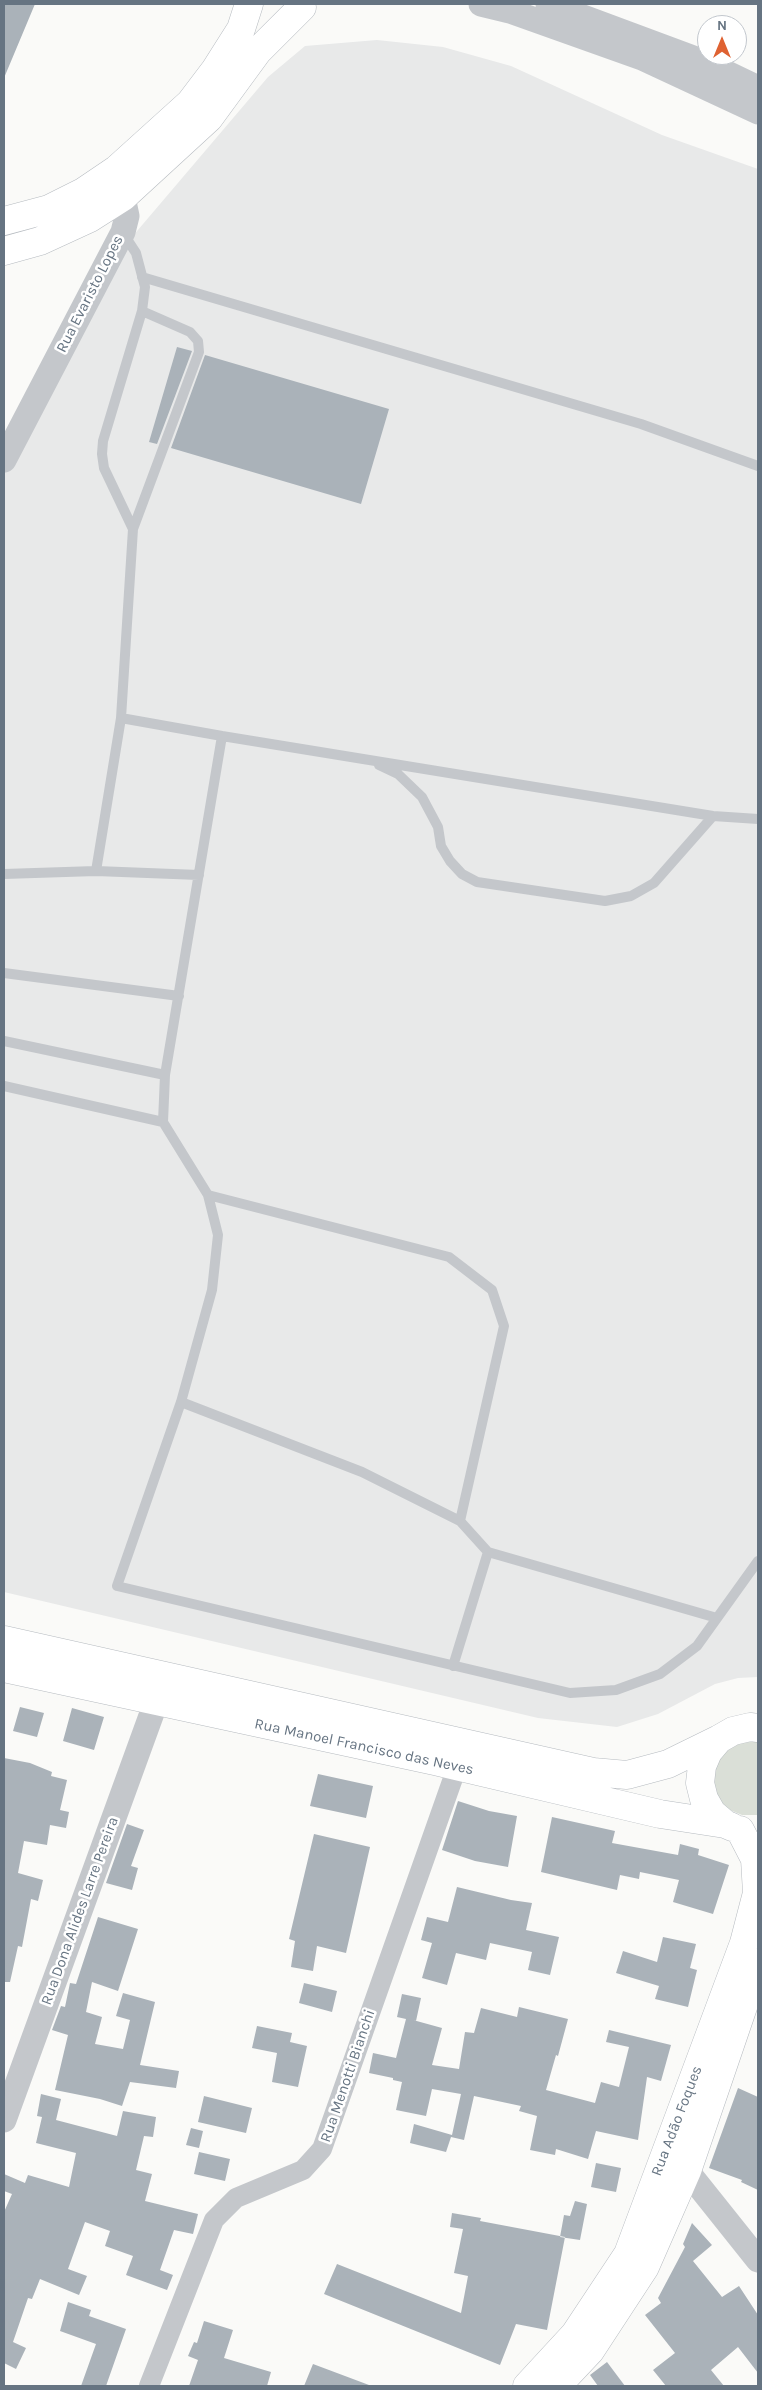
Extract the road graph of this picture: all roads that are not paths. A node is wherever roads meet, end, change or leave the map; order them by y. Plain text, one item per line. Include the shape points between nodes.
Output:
1 (249, 4) edge
2 (481, 4) edge
3 (548, 4) edge
4 (297, 5) edge
5 (758, 88) edge
6 (758, 112) edge
7 (123, 197) junction
8 (4, 221) edge
9 (123, 232) junction
10 (4, 251) edge
11 (142, 277) junction
12 (142, 311) junction
13 (4, 460) edge
14 (758, 466) edge
15 (133, 529) junction
16 (121, 718) junction
17 (222, 736) junction
18 (368, 759) junction
19 (713, 816) junction
20 (758, 819) edge
21 (96, 871) junction
22 (4, 874) edge
23 (199, 875) junction
24 (4, 973) edge
25 (179, 996) junction
26 (4, 1041) edge
27 (166, 1075) junction
28 (4, 1086) edge
29 (162, 1122) junction
30 (208, 1195) junction
31 (181, 1402) junction
32 (460, 1521) junction
33 (488, 1552) junction
34 (758, 1561) edge
35 (717, 1618) junction
36 (4, 1640) edge
37 (453, 1666) junction
38 (4, 1668) edge
39 (156, 1702) junction
40 (755, 1727) edge
41 (719, 1739) junction
42 (457, 1767) junction
43 (741, 1828) edge
44 (758, 1963) edge
45 (4, 2120) edge
46 (687, 2171) junction
47 (758, 2260) edge
48 (149, 2386) edge
49 (527, 2386) edge
50 (557, 2386) edge

1 - 8 main road via 241,29 190,103 117,169 83,192 48,209
2 - 6 street via 510,11 642,58
3 - 5 street via 704,62
4 - 7 main road via 258,51 209,118
7 - 9 street, Rua Evaristo Lopes via 127,216
7 - 10 main road via 90,218 40,241
9 - 11 lane via 136,253
9 - 13 street, Rua Evaristo Lopes
11 - 12 lane
11 - 14 lane via 641,424
12 - 15 lane via 103,441 102,454 104,468
12 - 15 lane via 190,332 198,340 199,352
15 - 16 lane
16 - 17 lane
16 - 21 lane
17 - 18 lane
17 - 23 lane
18 - 19 lane
18 - 19 lane via 398,774 422,797 438,827 450,862 477,882 606,901 631,896 654,883
19 - 20 lane
21 - 22 lane
21 - 23 lane
23 - 25 lane
24 - 25 lane
25 - 27 lane
26 - 27 lane
27 - 29 lane
28 - 29 lane
29 - 30 lane
30 - 31 lane via 218,1235 212,1290
30 - 32 lane via 449,1257 492,1290 504,1326
31 - 32 lane via 362,1472
31 - 37 lane via 117,1586
32 - 33 lane
33 - 35 lane
33 - 37 lane
34 - 35 lane
35 - 37 lane via 697,1646 660,1674 616,1690 570,1693
36 - 41 main road, Rua Manoel Francisco das Neves via 593,1772 628,1775 660,1766
38 - 39 main road, Rua Manoel Francisco das Neves
39 - 42 main road, Rua Manoel Francisco das Neves
39 - 45 street, Rua Dona Alides Larre Pereira
40 - 41 main road, Rua Manoel Francisco das Neves via 734,1731
41 - 43 main road, Rua Adão Foques via 708,1752 700,1783 712,1813
42 - 43 main road, Rua Manoel Francisco das Neves via 660,1814
42 - 48 street, Rua Menotti Bianchi via 322,2149 303,2170 236,2198 214,2220
43 - 49 main road, Rua Adão Foques via 755,1859 757,1893 744,1943 628,2254 575,2334
44 - 46 main road, Rua Adão Foques
46 - 47 street
46 - 50 main road, Rua Adão Foques via 646,2267 590,2351

